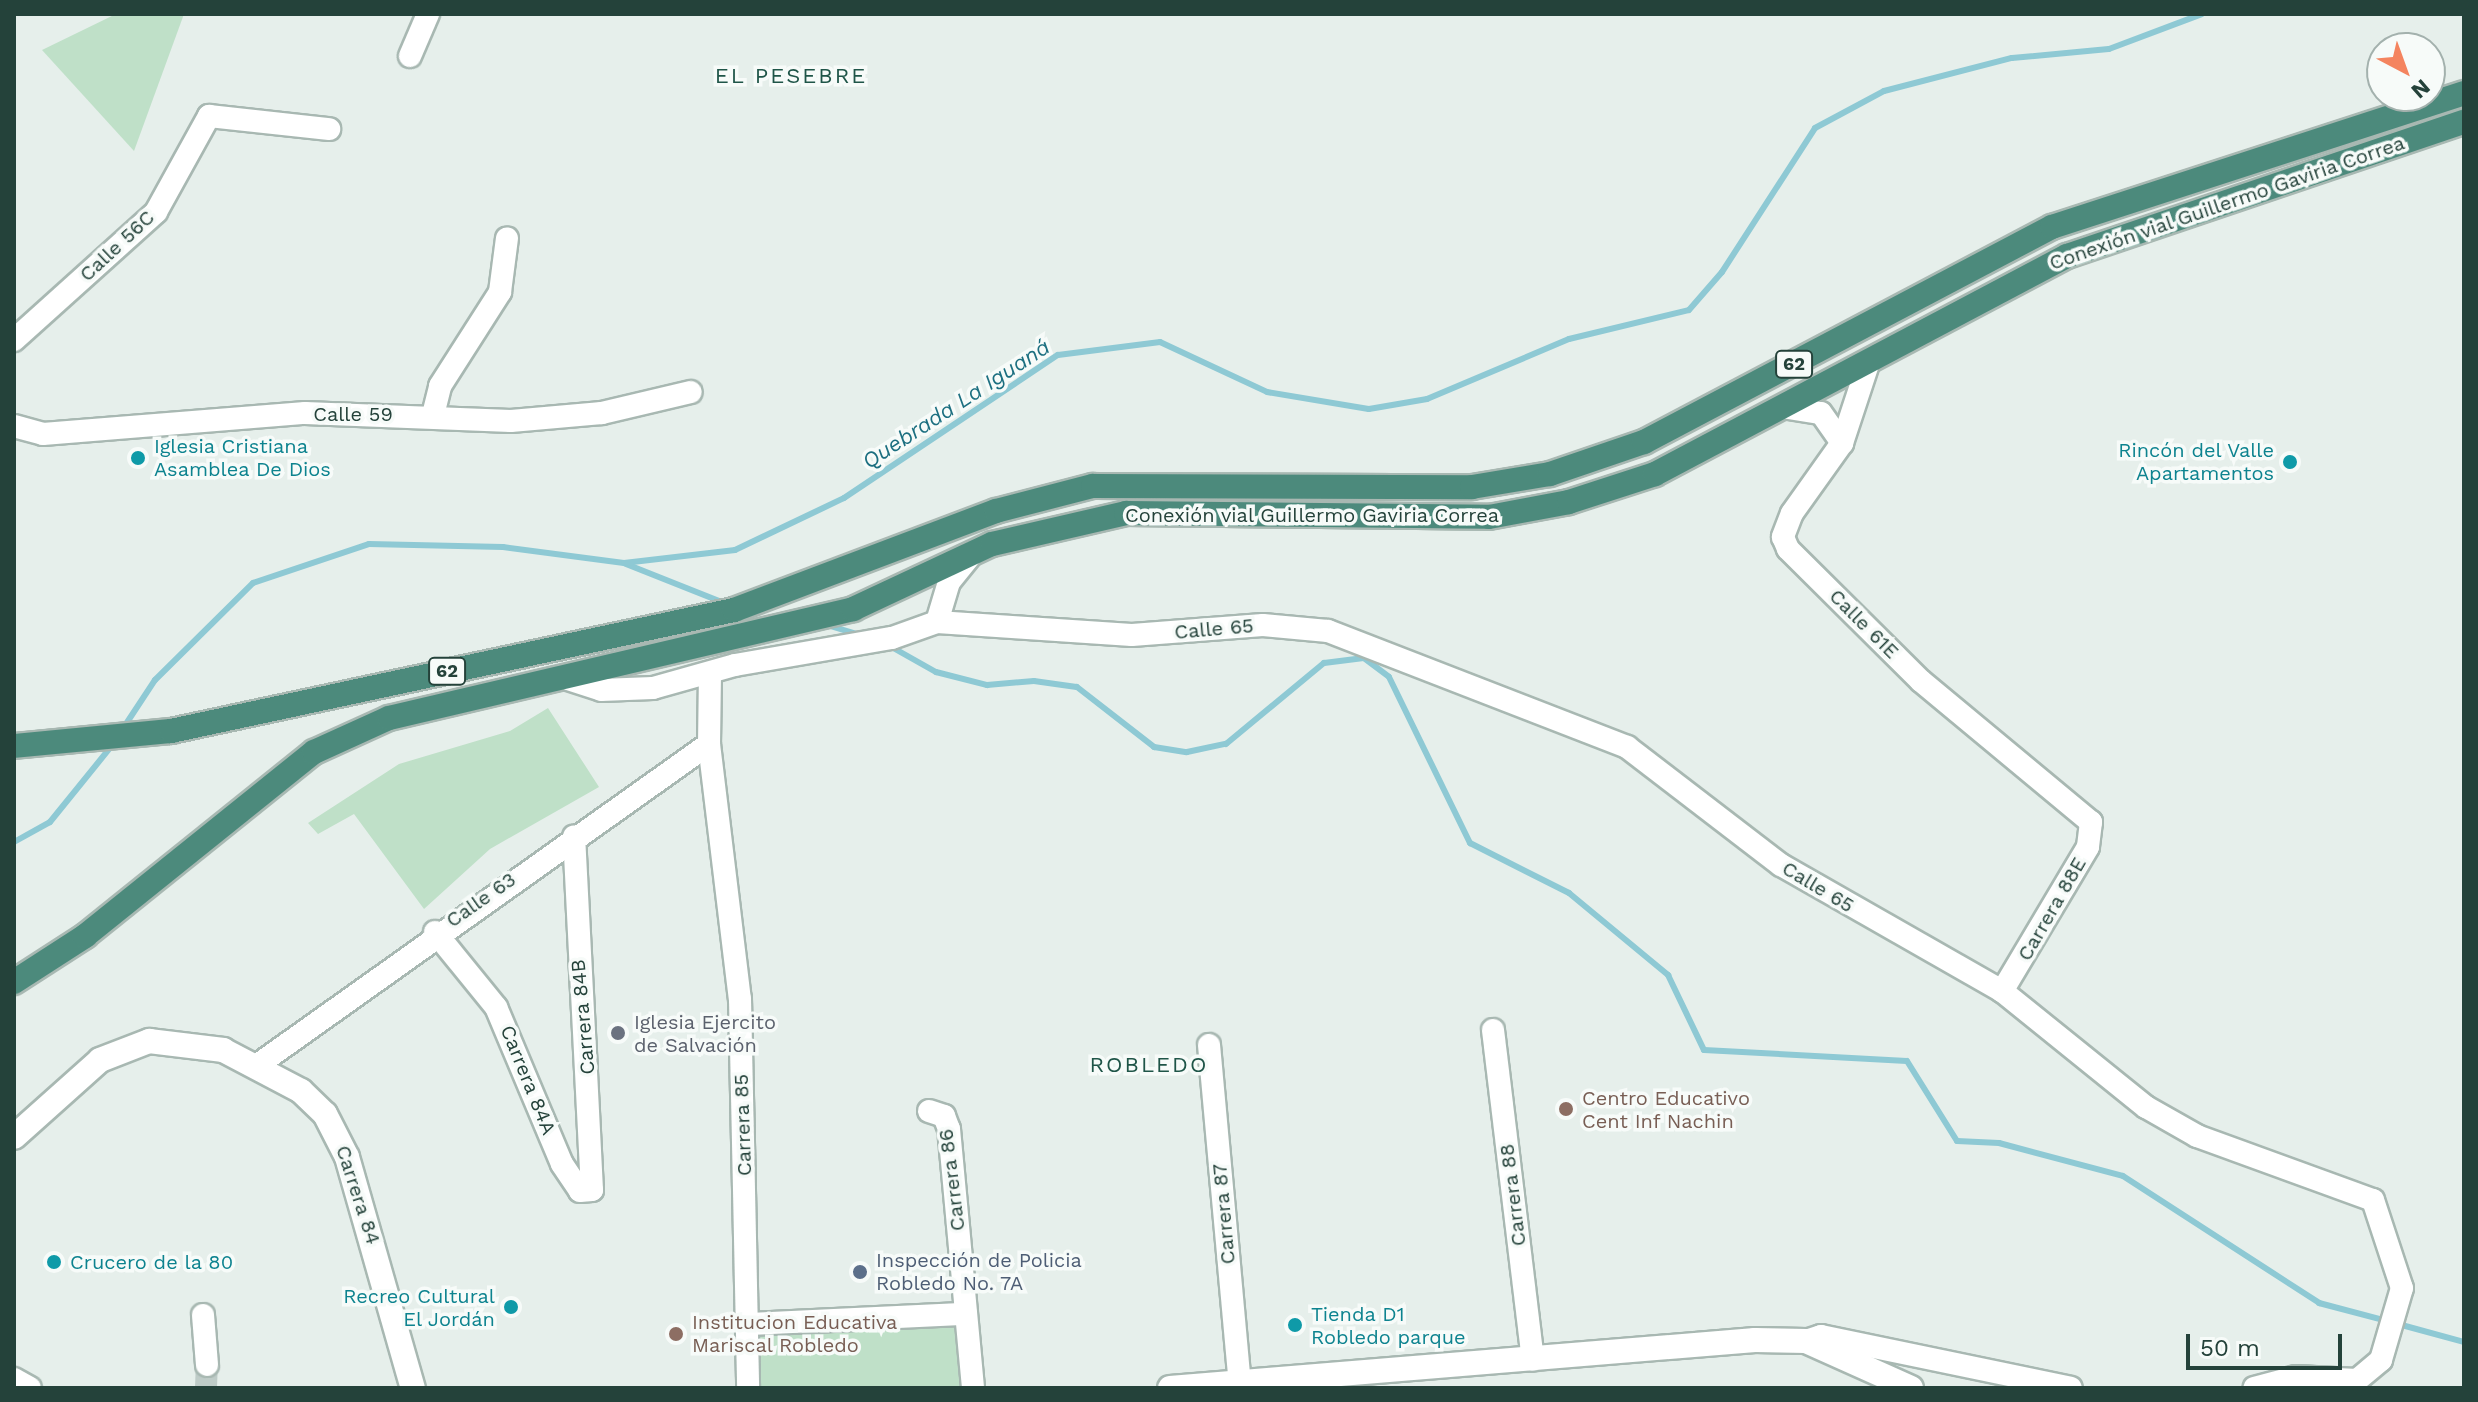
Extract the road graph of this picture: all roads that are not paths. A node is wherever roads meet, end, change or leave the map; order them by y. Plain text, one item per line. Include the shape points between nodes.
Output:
1 (428, 14) edge
2 (410, 56) dead end
3 (2464, 93) edge
4 (2464, 122) edge
5 (329, 129) dead end
6 (507, 238) dead end
7 (14, 340) edge
8 (1868, 364) junction
9 (691, 392) dead end
10 (1788, 408) junction
11 (433, 415) junction
12 (14, 426) edge
13 (1842, 443) junction
14 (974, 551) junction
15 (937, 622) junction
16 (710, 673) junction
17 (568, 679) junction
18 (709, 744) junction
19 (14, 746) edge
20 (2091, 822) joint
21 (574, 836) junction
22 (435, 932) junction
23 (85, 936) junction
24 (14, 965) edge
25 (14, 982) edge
26 (2002, 991) junction
27 (1493, 1030) dead end
28 (1209, 1045) dead end
29 (259, 1064) junction
30 (936, 1113) dead end
31 (14, 1137) edge
32 (585, 1194) joint
33 (966, 1314) junction
34 (203, 1315) dead end
35 (750, 1324) junction
36 (1806, 1341) junction
37 (1533, 1360) junction
38 (207, 1365) tunnel mouth
39 (14, 1379) edge
40 (1240, 1383) junction
41 (30, 1388) edge
42 (413, 1388) edge
43 (748, 1388) edge
44 (973, 1388) edge
45 (1170, 1388) edge
46 (1911, 1388) edge
47 (2071, 1388) edge
48 (2254, 1388) edge

1 - 2 street
3 - 19 highway, Conexión vial Guillermo Gaviria Correa / 62 via 2052,227 1644,442 1582,465 1472,487 1093,486 996,511 793,588 659,626 235,717
4 - 8 highway, Conexión vial Guillermo Gaviria Correa / 62 via 2067,256
5 - 7 street, Calle 56C via 209,116 156,212
6 - 11 street via 500,292 440,386
8 - 10 highway, Conexión vial Guillermo Gaviria Correa / 62
8 - 13 street, Calle 61E
9 - 11 street, Calle 59 via 602,413 511,421
10 - 13 street via 1821,413
10 - 14 highway, Conexión vial Guillermo Gaviria Correa / 62 via 1655,474 1517,513 1126,513
11 - 12 street, Calle 59 via 244,416 43,434
13 - 20 street, Calle 61E via 1792,513 1783,537 1788,549 2009,761
14 - 15 street via 949,582
14 - 17 highway, Conexión vial Guillermo Gaviria Correa / 62 via 853,609
15 - 16 street via 867,643
15 - 26 street, Calle 65 via 1132,635 1286,626 1356,639 1609,738 1781,865
16 - 17 street via 614,690
16 - 18 street, Carrera 85
17 - 23 highway, Conexión vial Guillermo Gaviria Correa / 62 via 494,689 347,733
18 - 21 street, Calle 63
18 - 35 street, Carrera 85 via 740,999
20 - 26 street, Carrera 88E via 2091,841
21 - 22 street, Calle 63
21 - 32 street, Carrera 84B via 596,1174
22 - 29 street, Calle 63
22 - 32 street, Carrera 84A via 511,1033 562,1164
23 - 24 highway
23 - 25 highway, 62
26 - 48 street, Calle 65 via 2087,1064 2185,1129 2368,1195 2400,1270 2400,1298 2385,1351 2357,1380 2296,1377
27 - 37 street, Carrera 88
28 - 40 street, Carrera 87
29 - 31 main road, Carrera 84 via 198,1044 138,1043 91,1066
29 - 42 main road, Carrera 84 via 310,1097 339,1138
30 - 33 street, Carrera 86
33 - 35 street
33 - 44 street, Carrera 86
34 - 38 street
35 - 43 street, Carrera 85
36 - 37 main road
36 - 46 main road
36 - 47 street via 1821,1336
37 - 40 main road
39 - 41 street
40 - 45 main road

